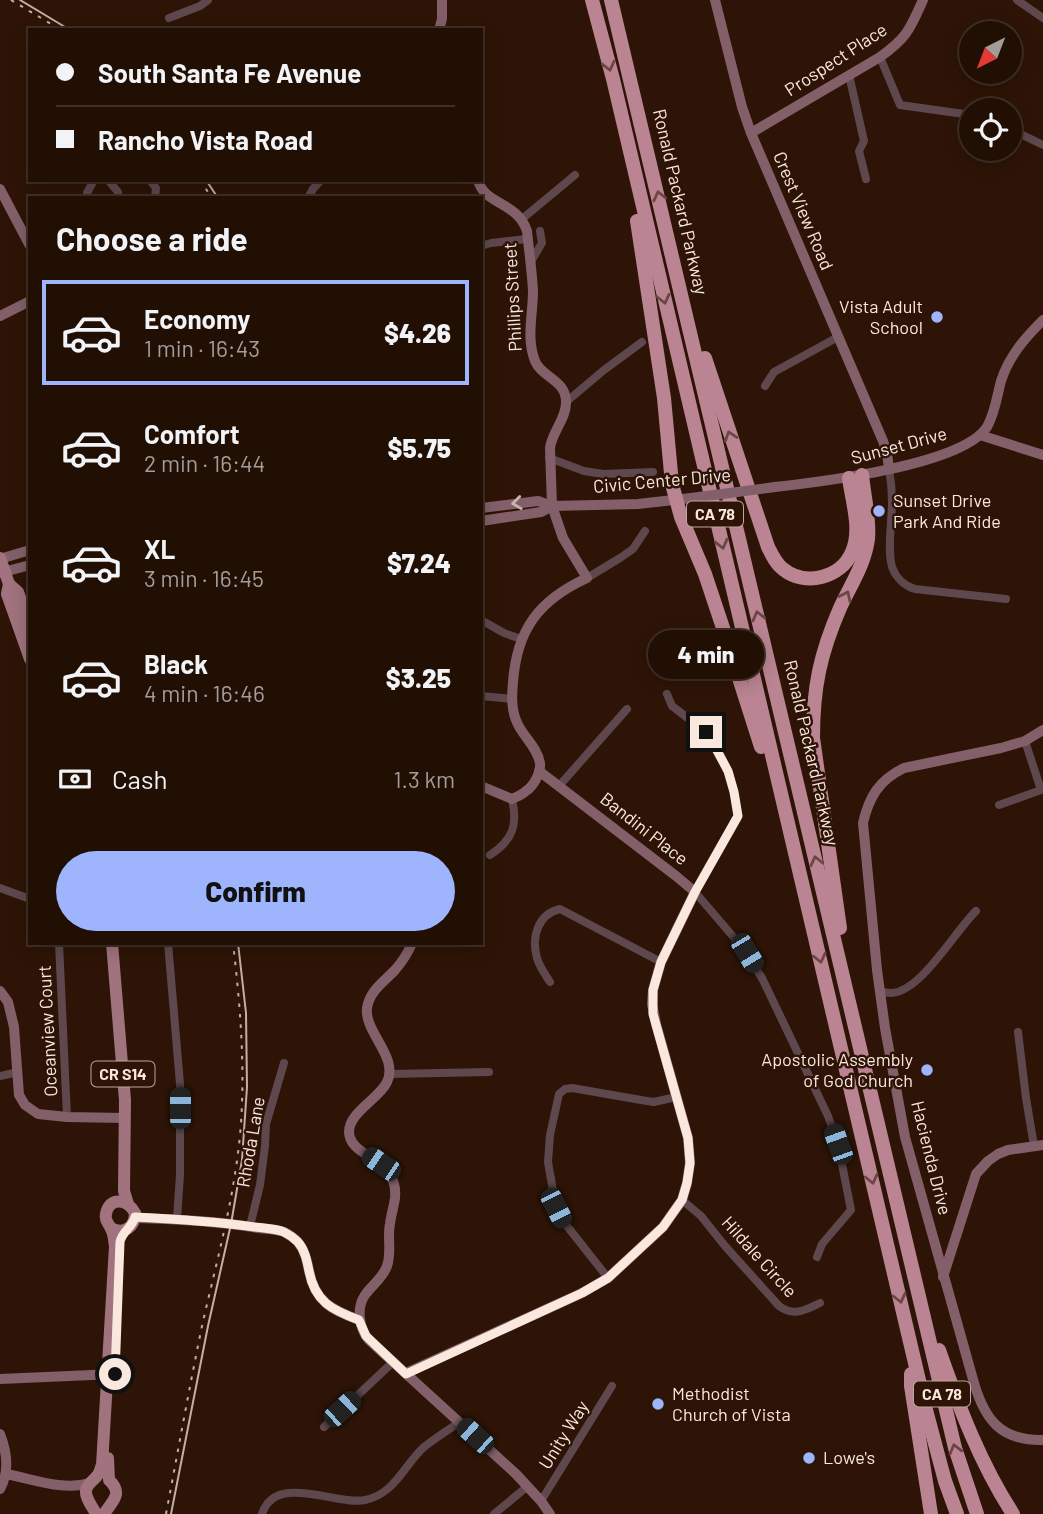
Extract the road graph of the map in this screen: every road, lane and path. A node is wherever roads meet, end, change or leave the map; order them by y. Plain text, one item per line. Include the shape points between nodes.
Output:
1 (208, 0) edge
2 (442, 0) edge
3 (593, 0) edge
4 (611, 0) edge
5 (715, 0) edge
6 (923, 0) edge
7 (1017, 0) edge
8 (169, 18) dead end
9 (1043, 18) edge
10 (440, 28) edge
11 (880, 57) junction
12 (849, 75) junction
13 (959, 113) edge
14 (751, 133) junction
15 (1022, 135) edge
16 (1043, 145) edge
17 (631, 161) junction
18 (575, 176) dead end
19 (866, 179) dead end
20 (479, 182) edge
21 (0, 189) edge
22 (522, 219) junction
23 (540, 231) dead end
24 (527, 239) junction
25 (28, 242) edge
26 (483, 245) edge
27 (674, 262) junction
28 (530, 263) junction
29 (28, 301) edge
30 (0, 316) edge
31 (1043, 320) edge
32 (838, 337) junction
33 (642, 342) dead end
34 (765, 386) dead end
35 (566, 402) junction
36 (980, 435) junction
37 (1043, 455) edge
38 (550, 458) junction
39 (889, 469) junction
40 (653, 472) dead end
41 (855, 476) junction
42 (775, 487) joint
43 (684, 500) junction
44 (552, 506) junction
45 (483, 508) edge
46 (483, 521) edge
47 (645, 531) dead end
48 (28, 551) edge
49 (0, 558) edge
50 (28, 566) edge
51 (5, 577) edge
52 (587, 578) junction
53 (1006, 599) dead end
54 (28, 621) edge
55 (483, 621) edge
56 (521, 639) junction
57 (28, 653) edge
58 (667, 694) dead end
59 (483, 696) edge
60 (512, 699) junction
61 (627, 709) dead end
62 (1043, 730) edge
63 (1025, 741) junction
64 (539, 771) junction
65 (559, 786) junction
66 (483, 787) edge
67 (512, 799) junction
68 (999, 805) dead end
69 (490, 855) dead end
70 (798, 868) junction
71 (0, 888) edge
72 (695, 892) junction
73 (28, 898) edge
74 (976, 911) dead end
75 (59, 945) edge
76 (106, 945) edge
77 (112, 945) edge
78 (168, 945) edge
79 (411, 945) edge
80 (661, 962) junction
81 (550, 982) dead end
82 (0, 990) edge
83 (880, 991) junction
84 (849, 999) junction
85 (1018, 1032) dead end
86 (284, 1063) dead end
87 (18, 1072) junction
88 (489, 1072) dead end
89 (389, 1074) junction
90 (0, 1076) edge
91 (676, 1097) junction
92 (67, 1117) junction
93 (122, 1118) junction
94 (1038, 1145) edge
95 (682, 1200) junction
96 (114, 1203) junction
97 (128, 1204) junction
98 (135, 1217) junction
99 (177, 1218) junction
100 (250, 1226) junction
101 (111, 1228) junction
102 (125, 1231) junction
103 (817, 1257) dead end
104 (912, 1271) junction
105 (943, 1277) junction
106 (608, 1278) junction
107 (820, 1303) dead end
108 (359, 1320) junction
109 (912, 1352) junction
110 (393, 1362) junction
111 (112, 1374) junction
112 (406, 1374) junction
113 (0, 1379) edge
114 (612, 1386) dead end
115 (460, 1422) junction
116 (324, 1427) dead end
117 (0, 1434) edge
118 (1043, 1440) edge
119 (6, 1474) junction
120 (109, 1480) junction
121 (92, 1481) junction
122 (63, 1486) junction
123 (528, 1486) junction
124 (0, 1489) edge
125 (541, 1502) junction
126 (92, 1505) edge
127 (107, 1509) edge
128 (262, 1514) edge
129 (495, 1514) edge
130 (550, 1514) edge
131 (931, 1514) edge
132 (957, 1514) edge
133 (977, 1514) edge
134 (1013, 1514) edge

1 - 8 street
2 - 10 street
3 -> 17 highway, CA 78
27 -> 4 highway, Ronald Packard Parkway / CA 78
5 - 14 street, Crest View Road
6 - 11 street, Prospect Place via 909,32
7 - 9 street
11 - 12 street, Prospect Place
11 - 13 street via 900,105
12 - 14 street, Prospect Place
12 - 19 street via 864,141 859,151
14 - 32 street, Crest View Road
15 - 16 street
17 - 43 highway via 672,484
17 -> 70 highway, CA 78
18 - 22 street
20 - 22 street, Phillips Street via 482,191
21 - 25 street
22 - 24 street, Phillips Street
23 - 28 street via 542,243
24 - 26 street
24 - 28 street, Phillips Street
41 -> 27 highway via 856,533 846,563 814,579 784,570 768,547
84 -> 27 highway, Ronald Packard Parkway / CA 78
28 - 35 street, Phillips Street via 532,349 536,364 559,383
29 - 30 street
31 - 36 street via 1009,362 992,415
32 - 34 street via 774,372
32 - 39 street, Crest View Road via 887,453
33 - 35 street
35 - 38 street
36 - 37 street
36 - 39 street, Sunset Drive via 933,457
38 - 40 street via 603,474
38 - 44 street
39 - 41 street, Sunset Drive
39 - 53 street via 892,567 898,579 915,589
41 - 42 street, Sunset Drive
84 -> 41 highway via 813,713 826,644 868,538
42 - 43 street, Civic Center Drive, bridge
43 - 44 street, Civic Center Drive
43 - 70 highway via 681,517 725,634
44 -> 45 street, Civic Center Drive via 538,500
44 - 46 street, Civic Center Drive via 541,512
44 - 52 street
47 - 52 street via 633,549
48 - 49 street
49 - 51 main road
50 - 51 street
51 - 54 main road via 18,592
51 - 57 main road
52 - 56 street via 551,598
55 - 56 street
56 - 60 street
58 - 72 street via 672,706 713,743 728,771 738,816
59 - 60 street
60 - 64 street via 516,721 537,754
61 - 65 street
62 - 63 street
63 - 68 street via 1041,790
63 - 83 street, Hacienda Drive via 904,768 892,774 871,798 863,823
64 - 65 street, Bandini Place
64 - 67 street via 526,792
65 - 72 street, Bandini Place
66 - 67 street
67 - 69 street via 515,823 501,848
70 -> 109 highway, CA 78
71 - 73 street
72 - 80 street
72 - 103 street, Bandini Place via 762,978 838,1144 851,1210 822,1244
74 - 83 street via 915,983 891,993
75 - 92 street, Oceanview Court
76 - 93 main road, CR S14
77 - 93 main road, CR S14
78 - 99 street via 180,1084
79 - 89 street via 397,968 375,989 367,1012
80 - 81 street via 560,909 553,910 542,919 534,944
80 - 91 street via 652,1004
82 - 87 street via 15,1027
83 - 105 street, Hacienda Drive via 905,1136
84 - 104 highway, Ronald Packard Parkway / CA 78
85 - 94 street via 1026,1098
86 - 100 street, Rhoda Lane via 266,1124 260,1185
87 - 90 street
87 - 92 street via 19,1095 25,1105 38,1114
88 - 89 street
89 - 108 street via 349,1129 354,1144 386,1168 396,1189 388,1262 362,1298
91 - 95 street via 690,1153
91 - 106 street via 647,1101 572,1088 559,1094 548,1161 556,1208
92 - 93 street
93 - 96 main road, CR S14
93 - 97 main road, CR S14
94 - 105 street via 998,1154 976,1174
95 - 106 street via 663,1227
95 - 107 street, Hildale Circle via 779,1307 795,1312
96 - 97 main road
96 - 101 main road, CR S14 via 106,1215
97 - 98 main road, CR S14
98 - 99 street
98 - 102 main road, CR S14
99 - 100 street
100 - 108 street via 284,1232 297,1241 322,1301
101 - 102 main road
101 - 111 main road, CR S14 via 115,1246
102 - 111 main road, CR S14 via 120,1242
133 -> 104 highway, Ronald Packard Parkway / CA 78 via 955,1448
104 - 134 highway via 965,1422
105 - 118 street, Hacienda Drive via 985,1412 1010,1434
106 - 112 street
108 - 110 street via 366,1336
109 - 131 highway via 911,1386
109 - 132 highway, CA 78
110 - 112 street
110 - 116 street
111 - 113 street
111 - 120 main road, CR S14
111 - 121 main road, CR S14 via 102,1465
112 - 115 street
114 - 125 street, Unity Way
115 - 123 street
115 - 128 street via 423,1448 393,1486 375,1497 353,1501 290,1493 274,1497
117 - 119 street
119 - 122 street
119 - 124 street
120 - 121 main road
120 - 127 main road, CR S14 via 116,1491
121 - 122 street
121 - 126 main road, CR S14 via 86,1492
122 - 126 street
123 - 125 street
123 - 129 street
125 - 130 street
126 - 127 main road, CR S14

